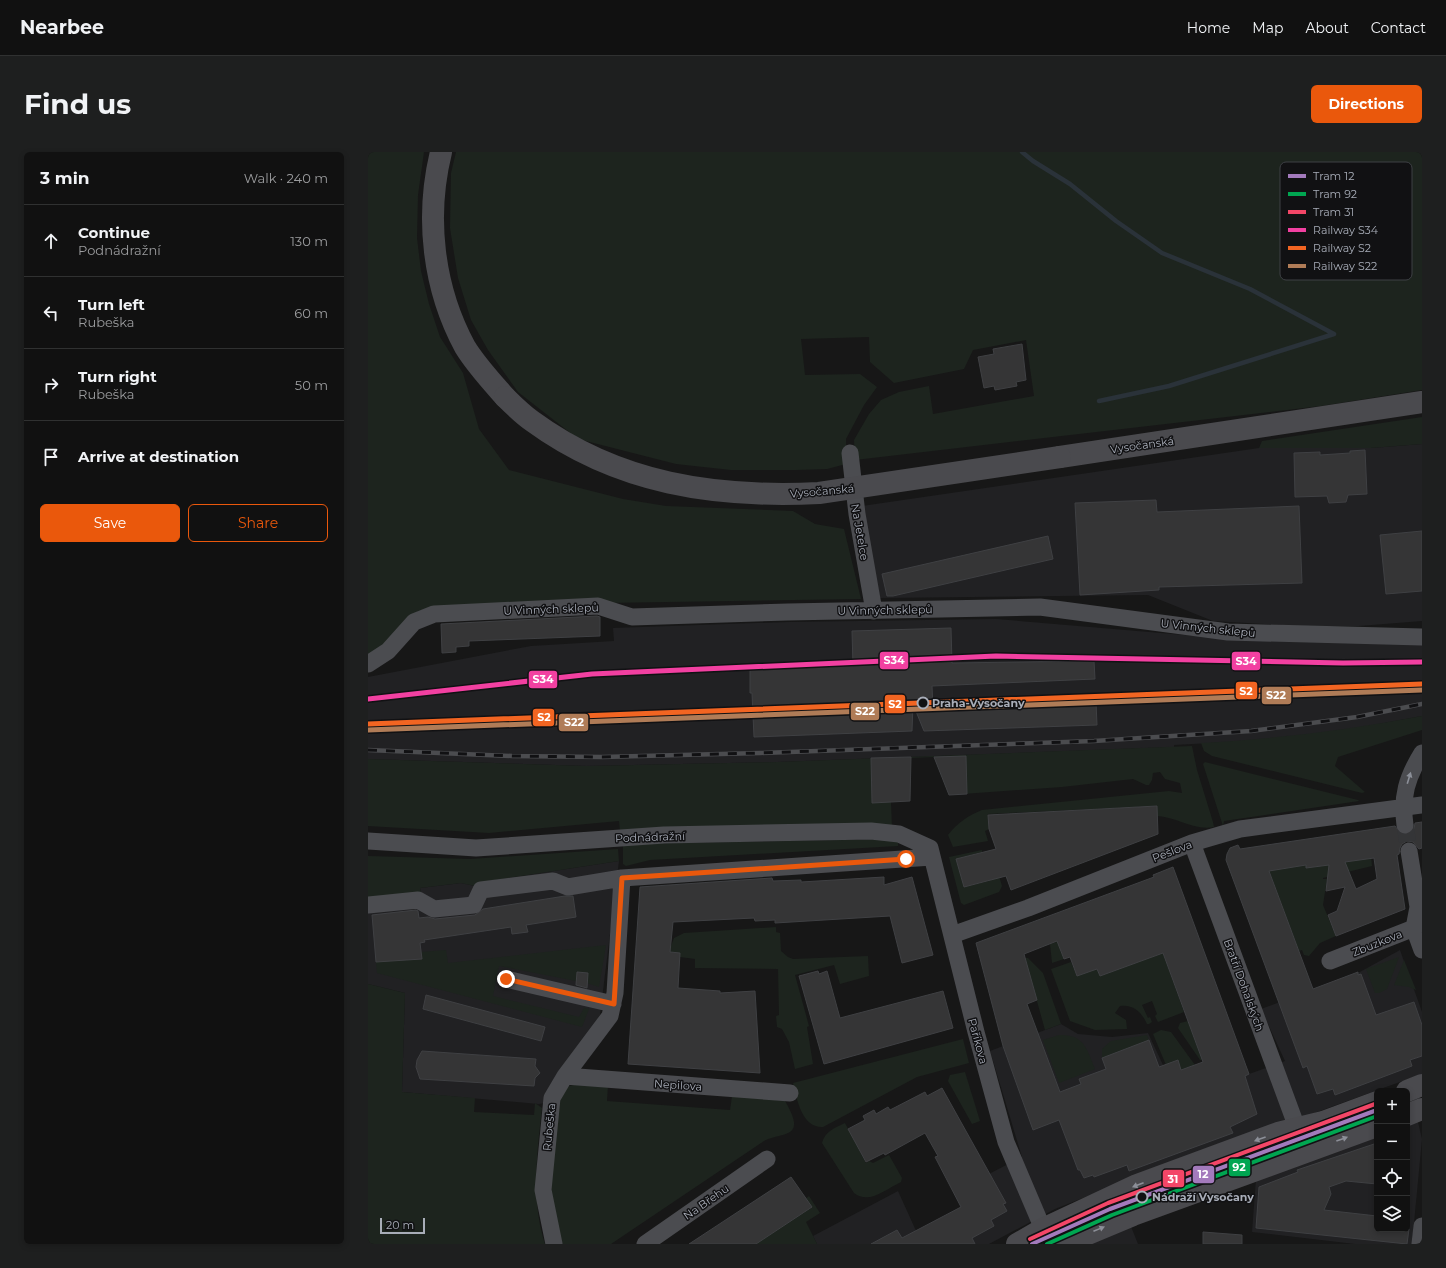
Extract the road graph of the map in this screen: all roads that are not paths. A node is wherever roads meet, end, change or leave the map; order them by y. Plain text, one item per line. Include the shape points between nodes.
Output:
1 (441, 152) edge
2 (1422, 402) edge
3 (850, 453) dead end
4 (874, 611) junction
5 (1422, 637) edge
6 (368, 664) edge
7 (1422, 753) edge
8 (1422, 805) edge
9 (1403, 806) junction
10 (1405, 825) tunnel mouth
11 (368, 841) edge
12 (1192, 843) junction
13 (1409, 851) tunnel mouth
14 (931, 852) junction
15 (622, 878) junction
16 (368, 905) edge
17 (1418, 924) edge
18 (952, 935) junction
19 (1422, 950) edge
20 (1330, 961) dead end
21 (506, 979) dead end
22 (614, 1004) junction
23 (566, 1076) junction
24 (1422, 1085) edge
25 (1410, 1090) edge
26 (790, 1093) dead end
27 (1374, 1103) edge
28 (1422, 1109) edge
29 (1410, 1114) edge
30 (1374, 1127) edge
31 (1297, 1128) junction
32 (1306, 1152) junction
33 (767, 1159) dead end
34 (1422, 1226) edge
35 (1043, 1229) junction
36 (554, 1244) edge
37 (645, 1244) edge
38 (1017, 1244) edge
39 (1064, 1244) edge
40 (1420, 1244) edge

1 - 2 main road, Vysočanská, bridge via 433,194 436,259 442,290 452,318 466,347 483,373 530,420 558,440 612,467 657,481 739,493 819,493
3 - 4 street, Na Jetelce via 857,514
4 - 5 street, U Vinných sklepů via 1040,607 1228,632
4 - 6 street, U Vinných sklepů via 632,617 598,606 434,614 414,622 388,651
9 -> 7 street via 1409,776
8 - 9 street, Pešlova
9 - 10 street
9 - 12 street, Pešlova via 1240,829
11 - 14 street, Podnádražní via 476,848 664,835 871,831 899,834
12 - 18 street, Pešlova
12 - 31 street, Bratří Dohalských
13 - 17 street via 1418,907
14 - 15 street
14 - 18 street, Paříkova
15 - 16 street via 568,887 553,881 481,890 474,905 434,909 418,900
15 - 22 street, Rubeška
17 - 19 street
17 - 20 street, Zbuzkova
18 - 35 street, Paříkova via 1006,1142
21 - 22 street
22 - 23 street, Rubeška via 610,1016
23 - 26 street, Nepilova
23 - 36 street, Rubeška via 552,1098 543,1190
24 - 25 main road
27 - 31 main road via 1323,1122
28 - 29 main road
32 -> 30 main road
31 - 32 street, Bratří Dohalských
31 -> 35 main road via 1124,1190
39 -> 32 main road via 1133,1215
33 - 37 street, Na Břehu
34 - 40 street
35 - 38 main road

